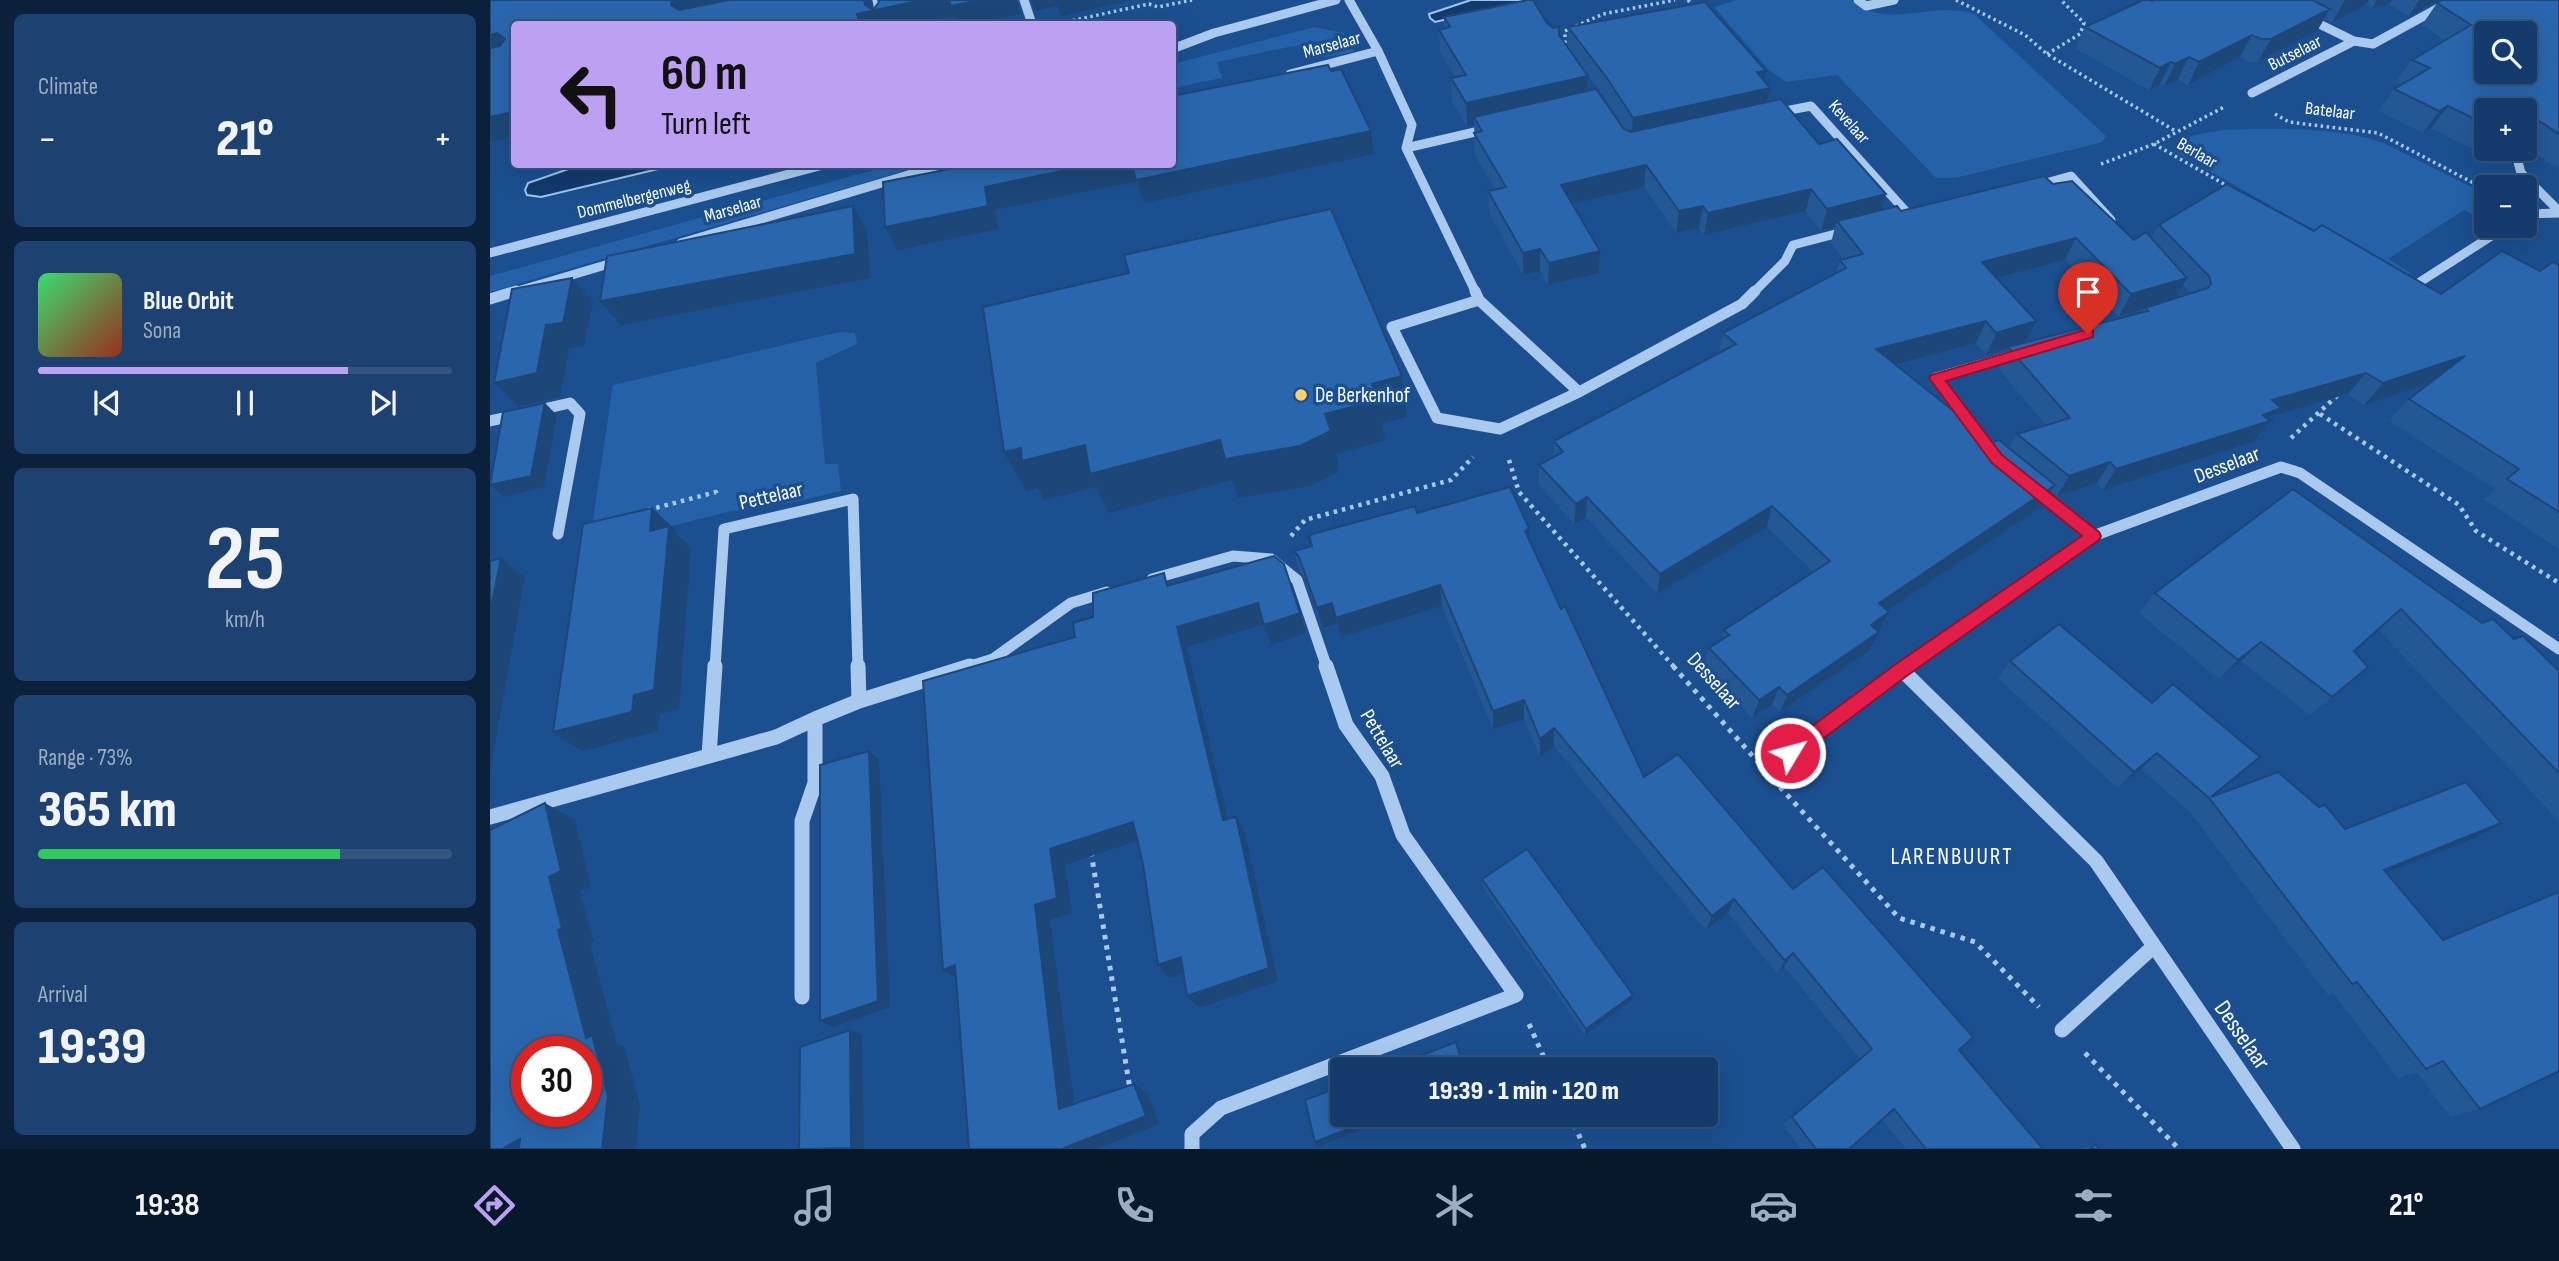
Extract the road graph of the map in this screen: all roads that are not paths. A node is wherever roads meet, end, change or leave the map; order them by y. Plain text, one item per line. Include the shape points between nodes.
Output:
1 (877, 0) edge
2 (1024, 0) edge
3 (1336, 0) edge
4 (1349, 0) edge
5 (1858, 0) edge
6 (1894, 0) edge
7 (2453, 0) edge
8 (2293, 12) edge
9 (882, 21) edge
10 (1031, 21) edge
11 (2354, 41) junction
12 (1176, 47) edge
13 (1378, 51) junction
14 (1275, 77) edge
15 (2248, 95) road end
16 (1766, 115) edge
17 (1497, 127) edge
18 (1406, 148) junction
19 (2518, 161) edge
20 (812, 168) edge
21 (933, 168) edge
22 (2030, 188) edge
23 (1922, 212) edge
24 (2559, 212) edge
25 (2537, 213) edge
26 (1909, 215) junction
27 (1896, 218) edge
28 (2116, 225) edge
29 (1857, 228) edge
30 (2488, 238) edge
31 (664, 248) edge
32 (490, 253) edge
33 (624, 259) edge
34 (2409, 289) edge
35 (490, 299) edge
36 (1479, 300) junction
37 (2029, 351) edge
38 (1579, 392) junction
39 (490, 421) edge
40 (1990, 449) edge
41 (2029, 485) edge
42 (558, 534) dead end
43 (2093, 536) junction
44 (2559, 649) edge
45 (1902, 670) junction
46 (859, 701) junction
47 (815, 719) junction
48 (1790, 753) dead end
49 (709, 756) junction
50 (490, 817) edge
51 (2153, 947) junction
52 (802, 997) dead end
53 (2062, 1030) road end
54 (1192, 1149) edge
55 (2293, 1149) edge

1 - 9 street
2 - 10 street
3 - 12 street
4 - 13 street
5 - 6 street via 1866,6
7 - 11 street, Butselaar via 2373,44
8 - 11 street, Butselaar
11 - 15 street, Butselaar
13 - 14 street, Marselaar
13 - 18 street via 1412,125
16 - 26 street, Kevelaar via 1811,106
17 - 18 street
18 - 36 street
19 - 24 street via 2521,173
20 - 32 street, Dommelbergenweg
21 - 31 street, Marselaar
22 - 28 street via 2071,176
23 - 26 street
24 - 25 street
26 - 27 street
29 - 38 street via 1793,245 1785,261 1742,304
30 - 34 street
33 - 35 street
36 - 38 street
36 - 38 street via 1392,327 1437,418 1500,429
37 - 40 street via 1936,378
39 - 42 street via 570,403 580,414
41 - 43 street
43 - 44 street, Desselaar via 2281,467 2300,473
43 - 45 street, Desselaar
45 - 48 street, Desselaar
45 - 51 street, Desselaar via 2096,860
46 - 47 street
46 - 49 street, Pettelaar via 853,499 724,529
46 - 54 street, Pettelaar via 993,659 1071,603 1233,556 1271,559 1297,580 1346,725 1382,776 1403,835 1516,995 1221,1108 1192,1134
47 - 49 street via 776,737
47 - 52 street via 815,783 802,821
49 - 50 street
51 - 53 street
51 - 55 street, Desselaar

